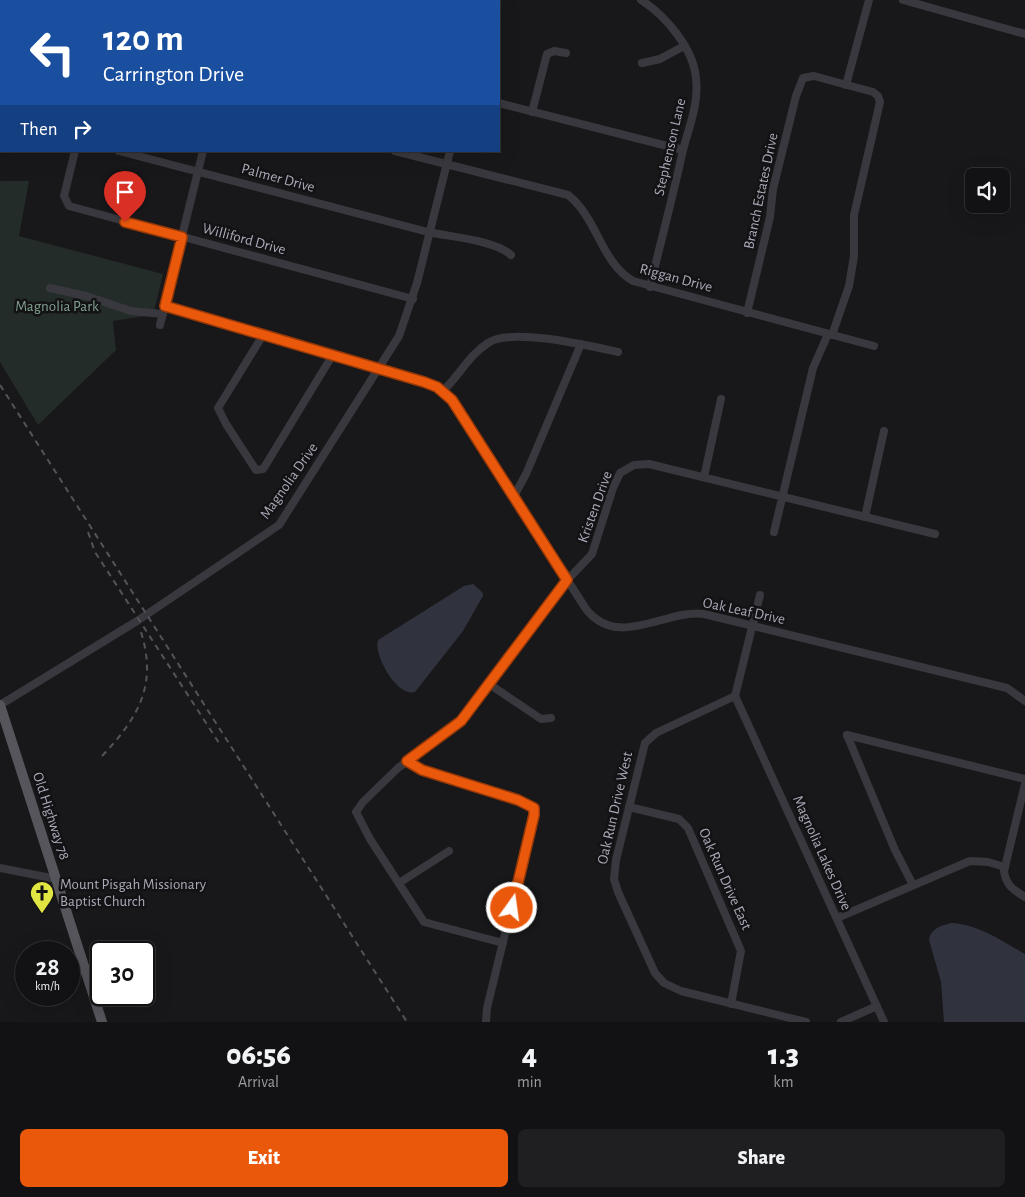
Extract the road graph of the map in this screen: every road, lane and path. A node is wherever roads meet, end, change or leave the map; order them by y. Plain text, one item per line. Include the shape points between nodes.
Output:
1 (641, 0) edge
2 (869, 0) edge
3 (903, 0) edge
4 (1024, 31) edge
5 (684, 46) junction
6 (566, 53) dead end
7 (642, 62) dead end
8 (846, 85) junction
9 (500, 103) edge
10 (532, 112) junction
11 (683, 150) junction
12 (75, 152) edge
13 (123, 152) edge
14 (203, 152) edge
15 (400, 152) edge
16 (450, 152) edge
17 (447, 165) junction
18 (198, 172) junction
19 (430, 232) junction
20 (182, 237) junction
21 (511, 255) dead end
22 (650, 287) junction
23 (50, 288) dead end
24 (413, 299) junction
25 (165, 306) junction
26 (747, 312) junction
27 (163, 314) junction
28 (160, 325) dead end
29 (830, 334) junction
30 (263, 335) junction
31 (581, 344) junction
32 (874, 346) dead end
33 (618, 352) dead end
34 (332, 356) junction
35 (379, 370) junction
36 (443, 391) junction
37 (721, 399) dead end
38 (884, 431) dead end
39 (704, 477) junction
40 (514, 496) junction
41 (783, 496) junction
42 (865, 516) junction
43 (774, 532) dead end
44 (934, 534) dead end
45 (567, 580) junction
46 (760, 595) dead end
47 (752, 626) junction
48 (489, 684) junction
49 (735, 696) junction
50 (1025, 701) edge
51 (0, 705) edge
52 (551, 718) dead end
53 (407, 761) junction
54 (1025, 779) edge
55 (1025, 784) edge
56 (629, 807) junction
57 (448, 851) dead end
58 (1005, 867) junction
59 (0, 868) edge
60 (56, 879) junction
61 (399, 883) junction
62 (913, 885) junction
63 (1025, 897) edge
64 (837, 918) junction
65 (503, 943) junction
66 (731, 1004) junction
67 (877, 1006) junction
68 (102, 1022) edge
69 (486, 1022) edge
70 (806, 1022) edge
71 (841, 1022) edge
72 (884, 1022) edge

1 - 5 street, Stephenson Lane via 658,14
2 - 8 street
3 - 4 street
5 - 7 street via 660,59
5 - 11 street, Stephenson Lane via 694,65 697,84
6 - 10 street via 554,51 547,54
8 - 26 street, Branch Estates Drive via 814,76 805,77 799,83
8 - 29 street via 876,94 880,107 854,215 854,256 849,286
9 - 10 street
10 - 11 street
11 - 22 street, Stephenson Lane
12 - 20 street, Williford Drive via 64,196 68,206
13 - 18 street, Palmer Drive
14 - 18 street
15 - 17 street, Riggan Drive
16 - 17 street, Magnolia Drive
17 - 19 street, Magnolia Drive
17 - 22 street, Riggan Drive via 568,195 580,206 622,274
18 - 19 street, Palmer Drive
18 - 20 street
19 - 21 street, Palmer Drive via 504,249
19 - 24 street, Magnolia Drive
20 - 24 street, Williford Drive
20 - 25 street
22 - 26 street, Riggan Drive
23 - 27 street via 132,311
24 - 35 street, Magnolia Drive via 399,336
25 - 27 street
25 - 30 street, Oak Leaf Drive
26 - 29 street, Riggan Drive
27 - 28 street
29 - 32 street, Riggan Drive
29 - 41 street via 813,368
30 - 34 street, Oak Leaf Drive
30 - 34 street via 218,410 256,470 262,469
31 - 33 street
31 - 36 street via 527,338 496,339 482,348
31 - 40 street
34 - 35 street, Oak Leaf Drive
35 - 36 street, Oak Leaf Drive via 432,384
35 - 51 street, Magnolia Drive via 279,525 137,621
36 - 40 street, Oak Leaf Drive
37 - 39 street
38 - 42 street
39 - 41 street, Kristen Drive
39 - 45 street, Kristen Drive via 644,464 623,470 613,488 594,551
40 - 45 street, Oak Leaf Drive
41 - 42 street, Kristen Drive
41 - 43 street
42 - 44 street, Kristen Drive
45 - 47 street, Oak Leaf Drive via 590,614 599,622 610,625 635,628 695,613
45 - 48 street, Kristen Drive
46 - 47 street
47 - 49 street
47 - 50 street, Oak Leaf Drive via 1006,688
48 - 52 street via 541,719
48 - 53 street, Kristen Drive via 461,721
49 - 56 street, Oak Run Drive West via 656,733 645,744
49 - 64 street, Magnolia Lakes Drive
51 - 60 main road, Old Highway 78
53 - 61 street, Kristen Drive via 356,810
53 - 65 street via 422,770 531,805 535,810
54 - 62 street via 847,735
55 - 58 street
56 - 66 street, Oak Run Drive East via 679,819 688,828 741,951
56 - 66 street, Oak Run Drive West via 614,879 652,968 667,985 681,992
57 - 61 street
58 - 62 street via 970,861
58 - 63 street via 1005,880
59 - 60 street
60 - 68 main road, Old Highway 78
61 - 65 street via 426,924
62 - 64 street
64 - 67 street, Magnolia Lakes Drive
65 - 69 street via 485,1014
66 - 70 street
67 - 71 street
67 - 72 street, Magnolia Lakes Drive

